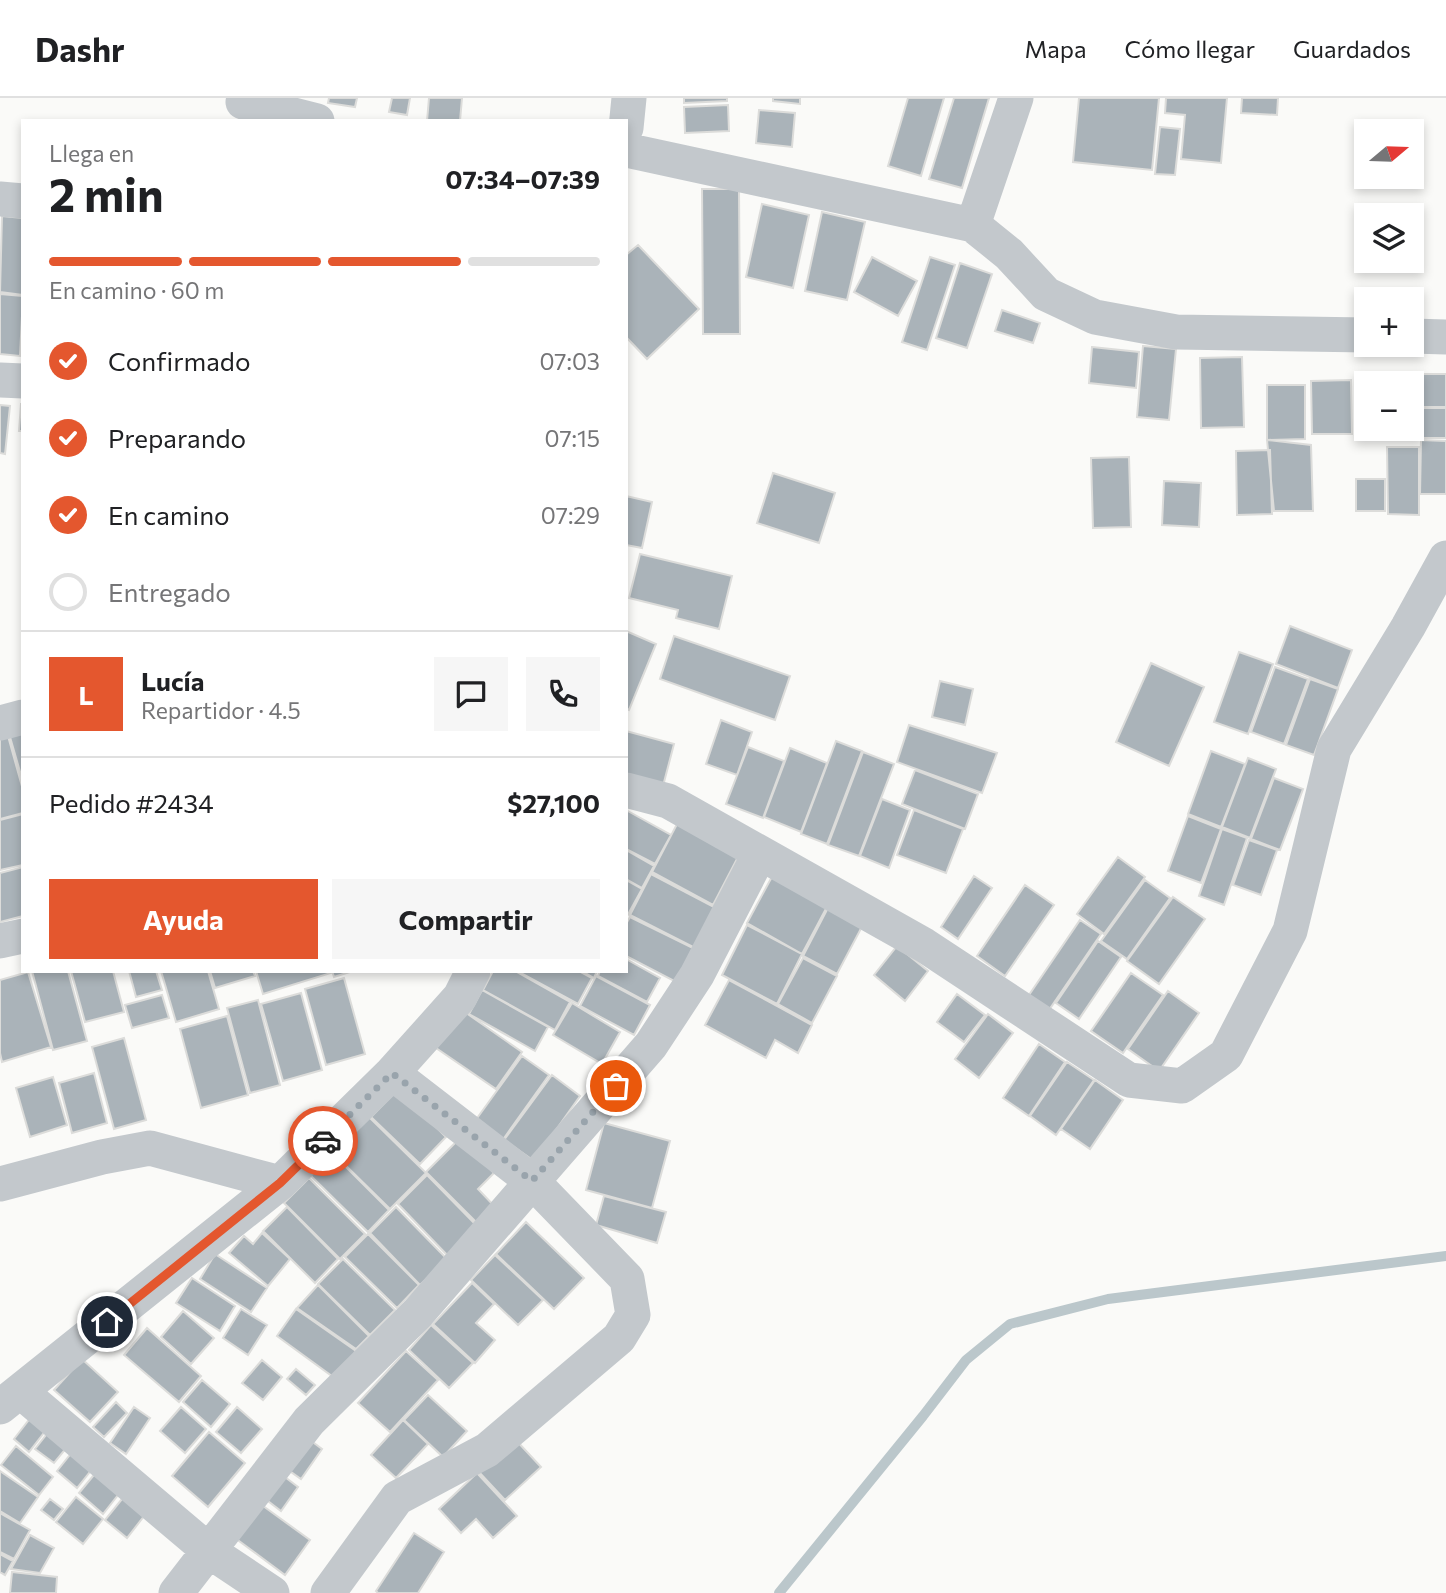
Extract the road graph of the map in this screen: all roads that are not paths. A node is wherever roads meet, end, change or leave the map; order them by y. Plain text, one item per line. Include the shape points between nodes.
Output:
1 (629, 98) edge
2 (1016, 98) edge
3 (242, 107) edge
4 (306, 119) edge
5 (627, 119) edge
6 (628, 150) edge
7 (0, 199) edge
8 (21, 201) edge
9 (973, 225) junction
10 (1354, 335) edge
11 (1424, 336) edge
12 (1446, 337) edge
13 (0, 380) edge
14 (21, 381) edge
15 (1446, 558) edge
16 (21, 718) edge
17 (0, 723) edge
18 (628, 791) edge
19 (760, 853) junction
20 (21, 936) edge
21 (0, 941) edge
22 (472, 973) edge
23 (392, 1073) junction
24 (532, 1181) junction
25 (280, 1183) junction
26 (0, 1184) edge
27 (10, 1399) edge
28 (209, 1551) junction
29 (176, 1593) edge
30 (272, 1593) edge
31 (328, 1593) edge

1 - 5 street
2 - 9 street
3 - 4 street
6 - 9 street
7 - 8 street
9 - 10 street via 1009,254 1046,294 1095,317 1176,332
11 - 12 street
13 - 14 street
15 - 19 street via 1334,749 1290,931 1226,1055 1182,1086 1129,1080 924,945
16 - 17 street
18 - 19 street via 668,801
19 - 24 street via 697,975 651,1045
20 - 21 street
22 - 23 street via 460,997
23 - 24 street
23 - 25 street
24 - 28 street via 418,1313 309,1421
24 - 31 street via 627,1279 633,1315 620,1338 487,1450 397,1498
25 - 26 street via 150,1148
25 - 27 street
27 - 28 street
28 - 29 street
28 - 30 street

